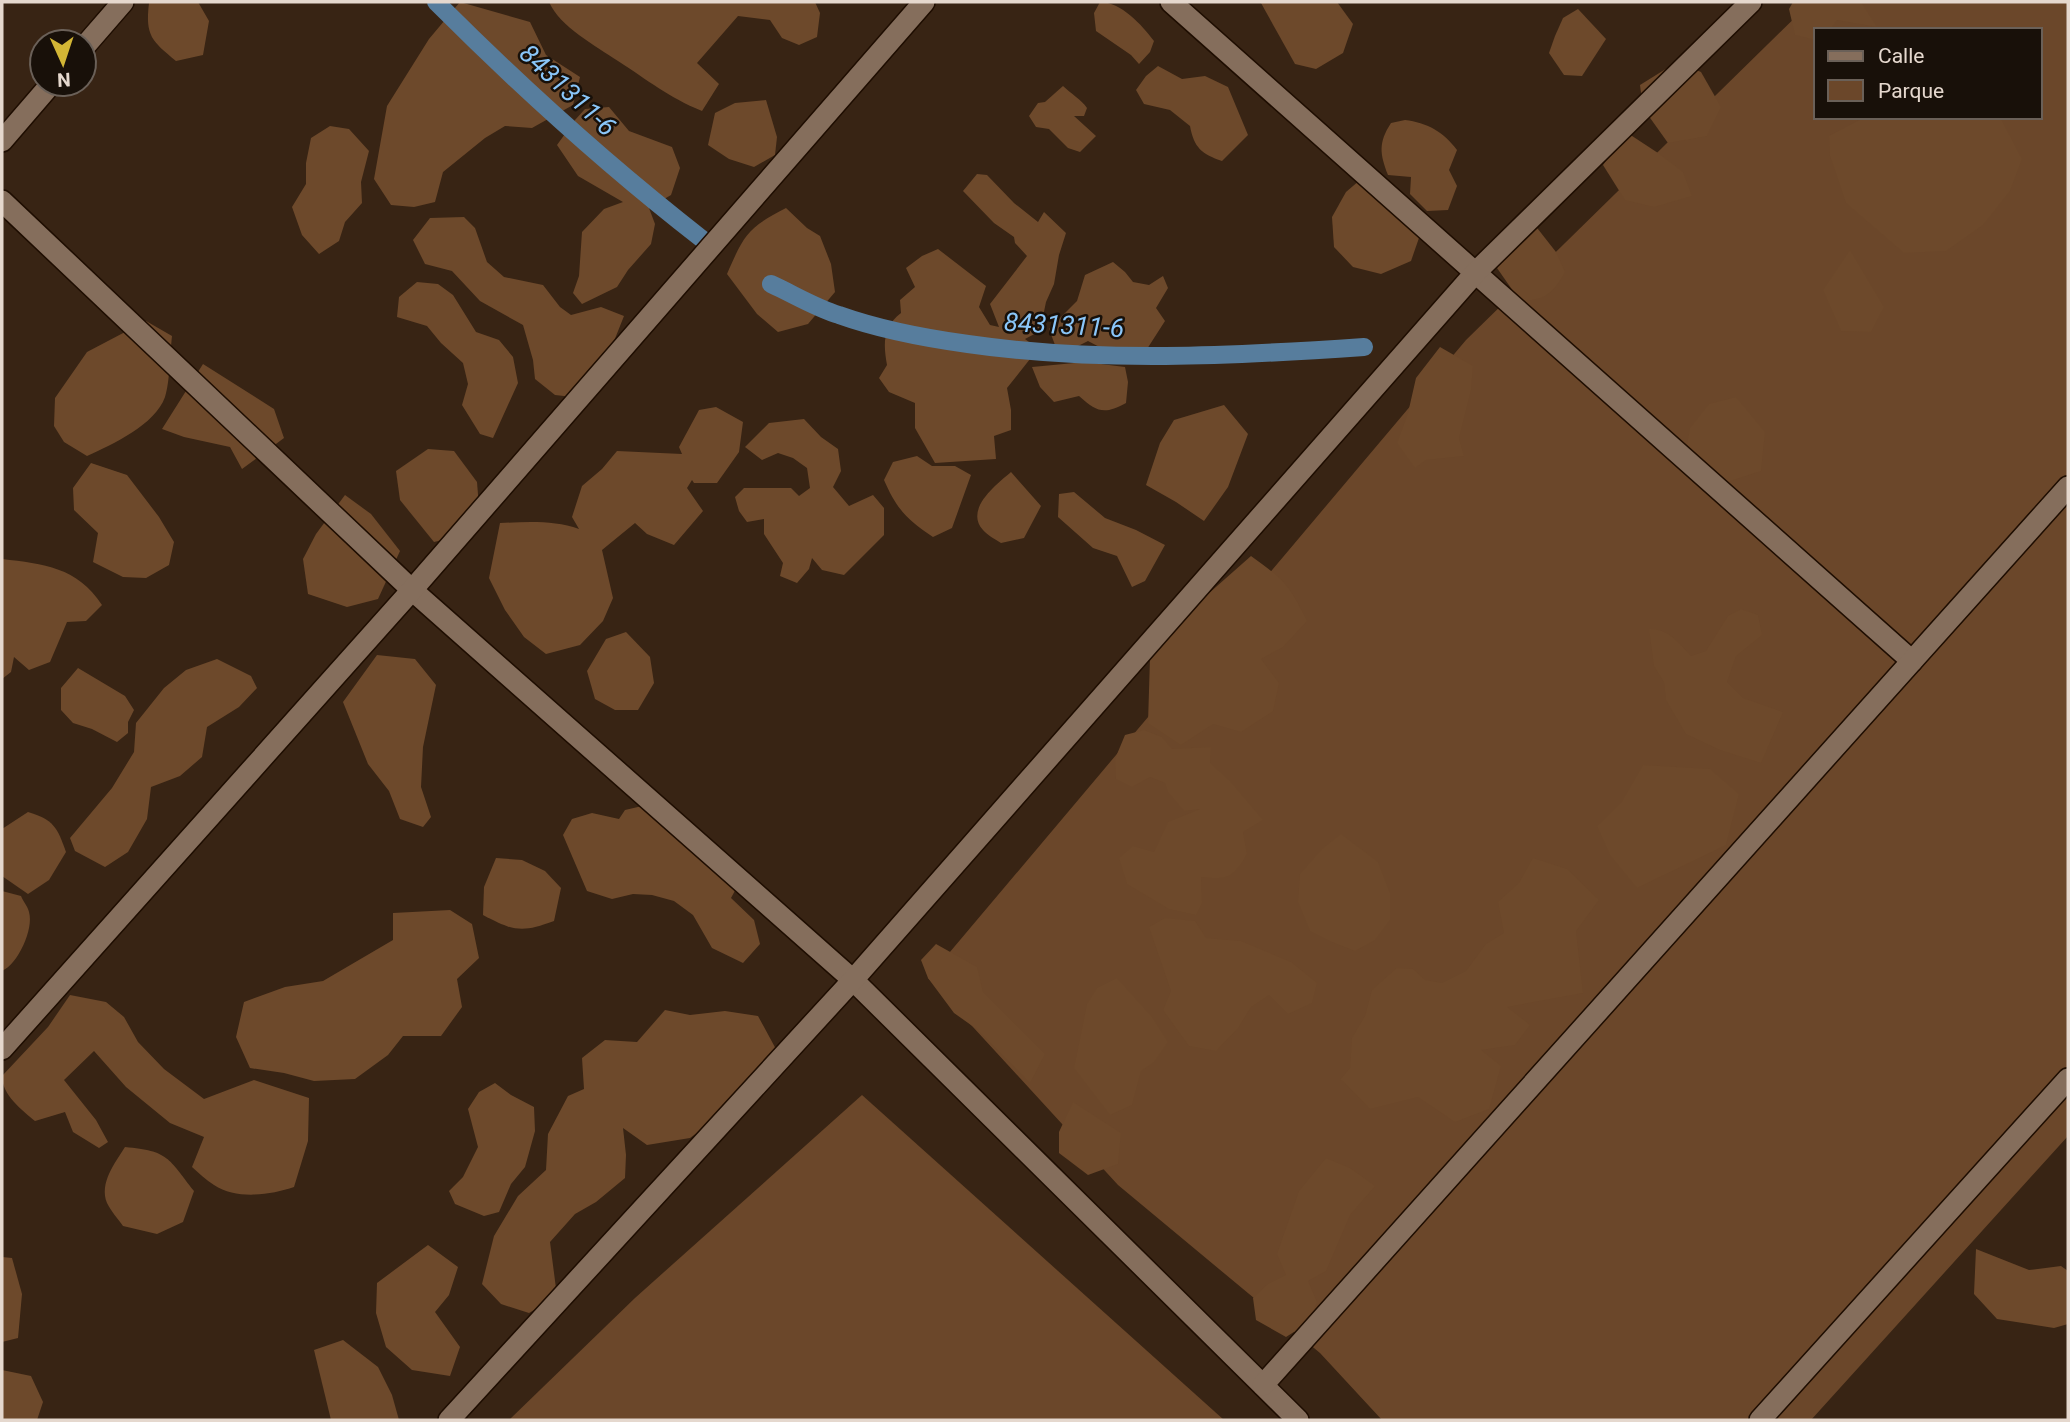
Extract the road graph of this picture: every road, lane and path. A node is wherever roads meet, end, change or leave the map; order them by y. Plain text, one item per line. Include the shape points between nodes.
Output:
1 (123, 2) edge
2 (924, 2) edge
3 (1171, 2) edge
4 (1751, 2) edge
5 (98, 31) edge
6 (39, 98) edge
7 (2, 141) edge
8 (2, 201) edge
9 (1476, 272) junction
10 (2068, 487) edge
11 (412, 590) junction
12 (1912, 661) junction
13 (853, 980) junction
14 (2, 1049) edge
15 (2068, 1079) edge
16 (1263, 1385) junction
17 (450, 1420) edge
18 (1298, 1420) edge
19 (1760, 1420) edge

1 - 5 street
2 - 11 street
3 - 9 street
4 - 9 street
6 - 7 street
8 - 11 street
9 - 12 street
9 - 13 street
10 - 12 street
11 - 13 street
11 - 14 street
12 - 16 street
13 - 16 street
13 - 17 street
15 - 19 street
16 - 18 street

